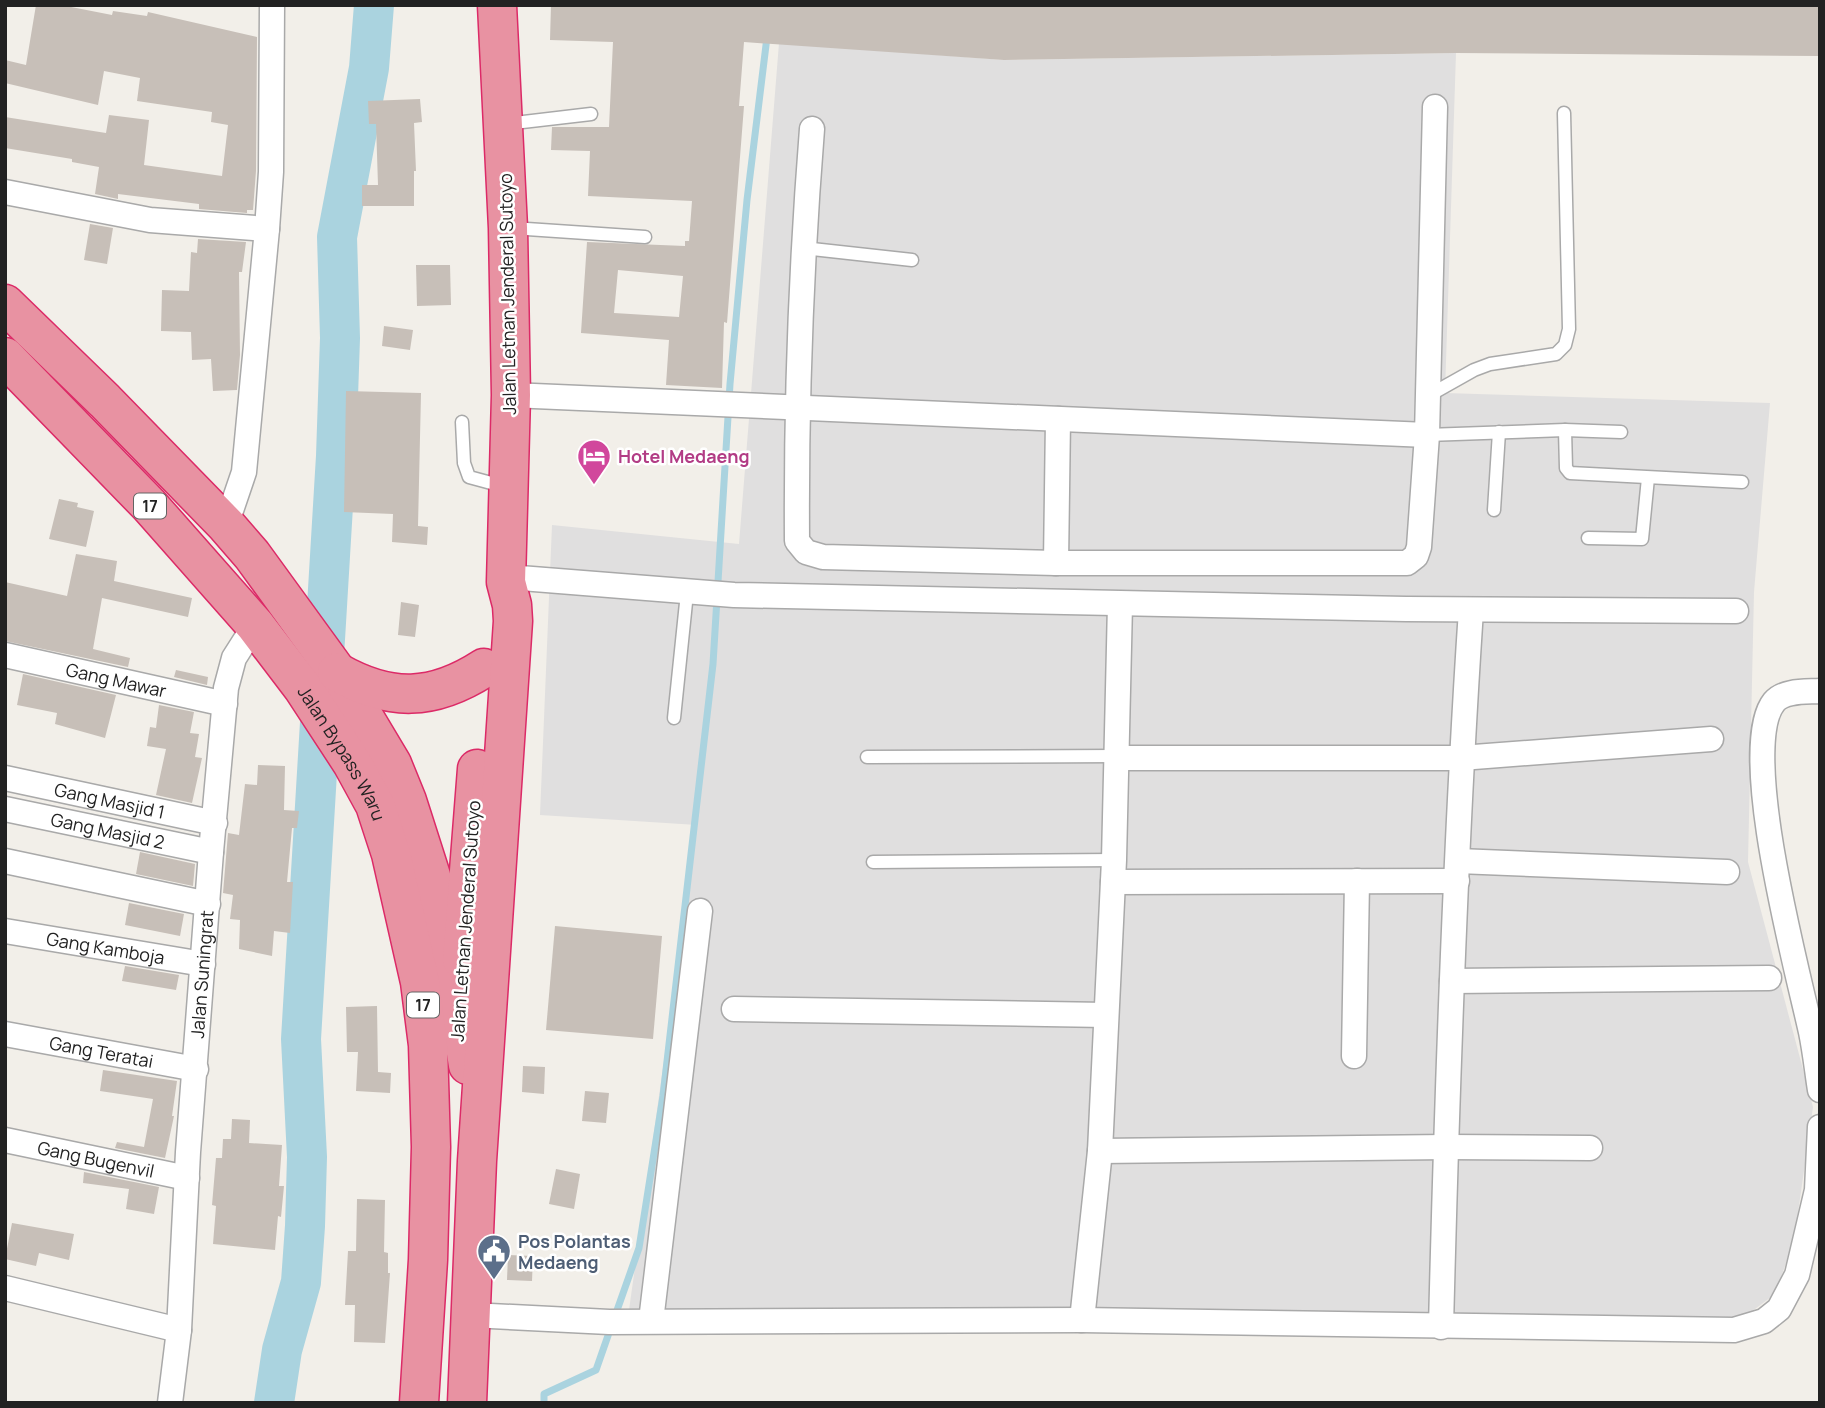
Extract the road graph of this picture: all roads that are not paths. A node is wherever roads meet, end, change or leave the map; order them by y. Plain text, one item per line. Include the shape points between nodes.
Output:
1 (272, 5) edge
2 (497, 5) edge
3 (1436, 107) dead end
4 (1564, 113) dead end
5 (591, 114) dead end
6 (503, 125) junction
7 (812, 129) dead end
8 (5, 192) edge
9 (508, 228) junction
10 (267, 229) junction
11 (645, 237) dead end
12 (803, 248) junction
13 (912, 260) dead end
14 (5, 304) edge
15 (5, 357) edge
16 (511, 395) junction
17 (1426, 397) junction
18 (796, 408) junction
19 (1058, 419) junction
20 (462, 422) dead end
21 (1565, 429) junction
22 (1499, 432) junction
23 (1620, 432) dead end
24 (1427, 435) junction
25 (1648, 478) junction
26 (1742, 482) dead end
27 (508, 488) junction
28 (1494, 510) dead end
29 (226, 525) junction
30 (1588, 538) dead end
31 (1056, 563) junction
32 (506, 580) junction
33 (694, 593) junction
34 (1120, 604) junction
35 (1471, 610) junction
36 (1736, 611) dead end
37 (255, 625) junction
38 (5, 655) edge
39 (334, 667) junction
40 (484, 668) junction
41 (1820, 691) edge
42 (225, 704) junction
43 (674, 718) dead end
44 (1711, 739) dead end
45 (867, 757) dead end
46 (1118, 757) junction
47 (1461, 758) junction
48 (5, 778) edge
49 (5, 809) edge
50 (215, 823) junction
51 (211, 852) junction
52 (5, 861) edge
53 (873, 862) dead end
54 (1114, 871) junction
55 (1457, 871) junction
56 (1727, 872) dead end
57 (415, 881) junction
58 (1357, 881) junction
59 (208, 904) junction
60 (700, 911) dead end
61 (5, 931) edge
62 (203, 964) junction
63 (1769, 978) dead end
64 (1452, 981) junction
65 (459, 1009) junction
66 (734, 1009) dead end
67 (1107, 1015) junction
68 (5, 1034) edge
69 (1354, 1056) dead end
70 (196, 1069) junction
71 (1820, 1090) edge
72 (1820, 1127) edge
73 (5, 1140) edge
74 (1447, 1147) junction
75 (1590, 1148) dead end
76 (1100, 1151) junction
77 (477, 1161) junction
78 (187, 1178) junction
79 (1819, 1192) edge
80 (428, 1260) junction
81 (5, 1288) edge
82 (471, 1315) junction
83 (1082, 1320) junction
84 (644, 1322) junction
85 (1441, 1327) junction
86 (179, 1330) junction
87 (170, 1403) edge
88 (419, 1403) edge
89 (467, 1403) edge

1 - 10 street
2 - 6 highway, Jalan Letnan Jenderal Sutoyo
3 - 17 street
4 - 17 lane via 1569,328 1565,345 1556,354 1490,364
5 - 6 lane
6 - 9 highway, Jalan Letnan Jenderal Sutoyo
7 - 12 street
8 - 10 street via 150,220
9 - 11 lane
9 - 16 highway, Jalan Letnan Jenderal Sutoyo
10 - 29 street via 244,472
12 - 13 lane
12 - 18 street
14 - 29 highway, Jalan Bypass Waru / 17
15 - 37 highway, Jalan Bypass Waru / 17 via 149,505
16 - 18 street
16 - 27 highway, Jalan Letnan Jenderal Sutoyo
17 - 24 street
18 - 19 street
18 - 31 street via 797,541 806,552 823,557
19 - 24 street
19 - 31 street
20 - 27 lane via 469,477
21 - 22 lane
21 - 23 lane
21 - 25 lane via 1570,473
22 - 24 lane
22 - 28 lane
24 - 31 street via 1419,547 1407,563
25 - 26 lane
25 - 30 lane via 1642,539
27 - 32 highway, Jalan Letnan Jenderal Sutoyo
29 - 39 highway, Jalan Bypass Waru / 17
32 - 33 street
32 - 40 highway, Jalan Letnan Jenderal Sutoyo via 492,609
32 - 77 highway, Jalan Letnan Jenderal Sutoyo via 513,621
33 - 34 street
33 - 43 lane
34 - 35 street
34 - 46 street
35 - 36 street
35 - 47 street
37 - 42 street, Jalan Suningrat via 234,658
37 - 57 highway, Jalan Bypass Waru / 17 via 352,763 375,805 391,853
38 - 42 street, Gang Mawar
39 - 40 highway via 378,691 412,694 445,689
39 - 57 highway, Jalan Bypass Waru / 17 via 392,764 407,801
40 - 65 highway, Jalan Letnan Jenderal Sutoyo
41 - 71 street via 1790,693 1775,702 1766,719 1763,769 1772,858
42 - 50 street, Jalan Suningrat
44 - 47 street
45 - 46 lane
46 - 47 street
46 - 54 street
47 - 55 street
48 - 50 street, Gang Masjid 1
49 - 51 street, Gang Masjid 2
50 - 51 street, Jalan Suningrat
51 - 59 street, Jalan Suningrat
52 - 59 street
53 - 54 lane
54 - 58 street
54 - 67 street
55 - 56 street
55 - 58 street
55 - 64 street
57 - 65 highway, Jalan Bypass Waru / 17
57 - 80 highway, Jalan Bypass Waru / 17 via 428,1045
58 - 69 street
59 - 62 street, Jalan Suningrat
60 - 84 street
61 - 62 street, Gang Kamboja
62 - 70 street, Jalan Suningrat
63 - 64 street
64 - 74 street
65 - 77 highway, Jalan Bypass Waru / 17
65 - 80 highway, Jalan Letnan Jenderal Sutoyo via 441,1221
66 - 67 street
67 - 76 street
68 - 70 street, Gang Teratai
70 - 78 street, Jalan Suningrat
72 - 79 street
73 - 78 street, Gang Bugenvil
74 - 75 street
74 - 76 street
74 - 85 street
76 - 83 street
77 - 82 highway, 17
78 - 86 street, Jalan Suningrat
79 - 85 street via 1797,1275 1779,1309 1753,1325 1717,1330
80 - 88 highway, 17
81 - 86 street
82 - 84 street
82 - 89 highway, 17
83 - 84 street
83 - 85 street
86 - 87 street, Jalan Suningrat

